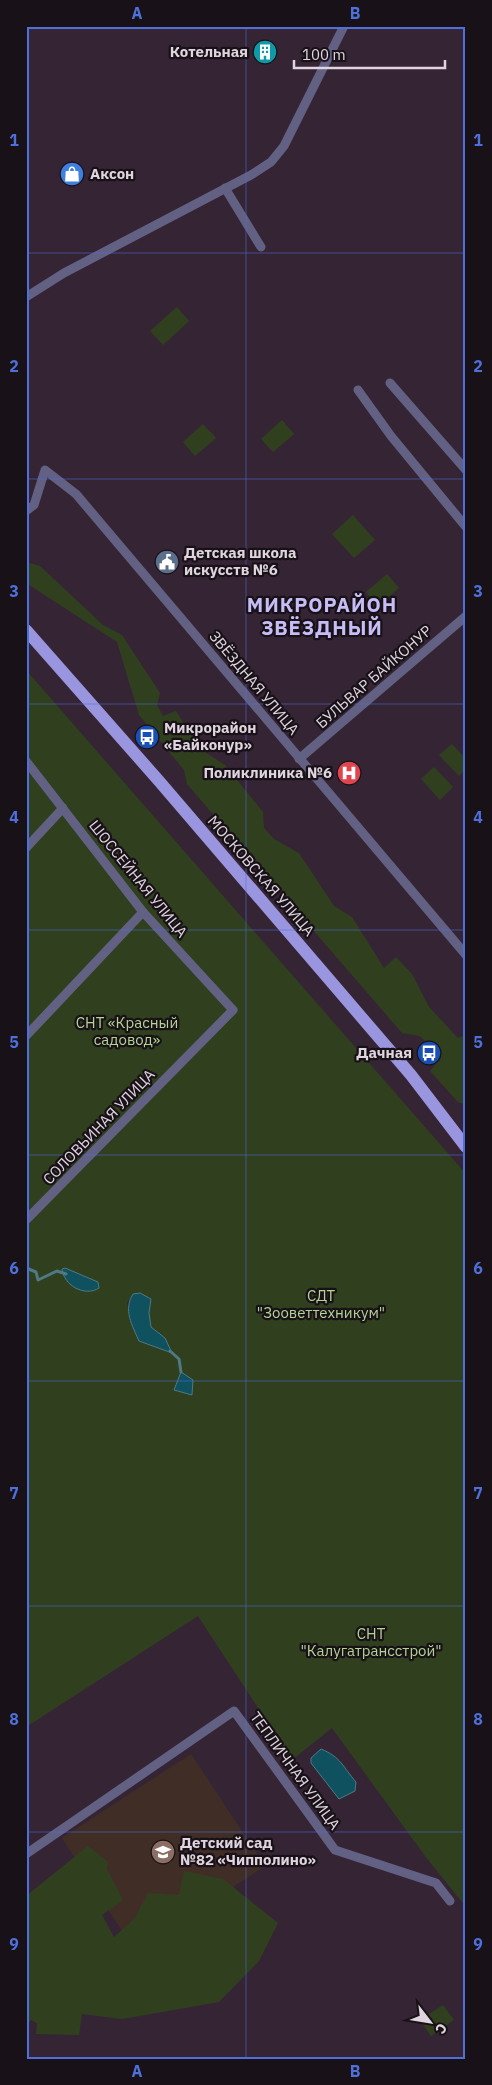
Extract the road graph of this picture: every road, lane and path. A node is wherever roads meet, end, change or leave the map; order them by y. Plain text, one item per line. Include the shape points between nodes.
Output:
1 (344, 26) edge
2 (225, 188) junction
3 (261, 247) dead end
4 (26, 296) edge
5 (390, 383) dead end
6 (358, 390) dead end
7 (466, 470) edge
8 (26, 511) edge
9 (466, 527) edge
10 (466, 616) edge
11 (26, 630) edge
12 (300, 759) junction
13 (26, 761) edge
14 (64, 808) junction
15 (26, 848) edge
16 (143, 912) junction
17 (465, 954) edge
18 (232, 1010) joint
19 (26, 1036) edge
20 (466, 1147) edge
21 (26, 1220) edge
22 (26, 1854) edge
23 (450, 1901) dead end

1 - 2 street via 284,146 271,162
2 - 3 street
2 - 4 street
5 - 7 street
6 - 9 street via 391,436
8 - 12 street, ЗВЁЗДНАЯ УЛИЦА via 34,505 45,470 76,494
10 - 12 street, БУЛЬВАР БАЙКОНУР
11 - 20 main road, МОСКОВСКАЯ УЛИЦА via 411,1075
12 - 17 street, ЗВЁЗДНАЯ УЛИЦА
13 - 14 street, ШОССЕЙНАЯ УЛИЦА
14 - 15 street
14 - 16 street, ШОССЕЙНАЯ УЛИЦА
16 - 18 street, ШОССЕЙНАЯ УЛИЦА
16 - 19 street
18 - 21 street, СОЛОВЬИНАЯ УЛИЦА
22 - 23 street, ТЕПЛИЧНАЯ УЛИЦА via 234,1711 335,1850 436,1883

